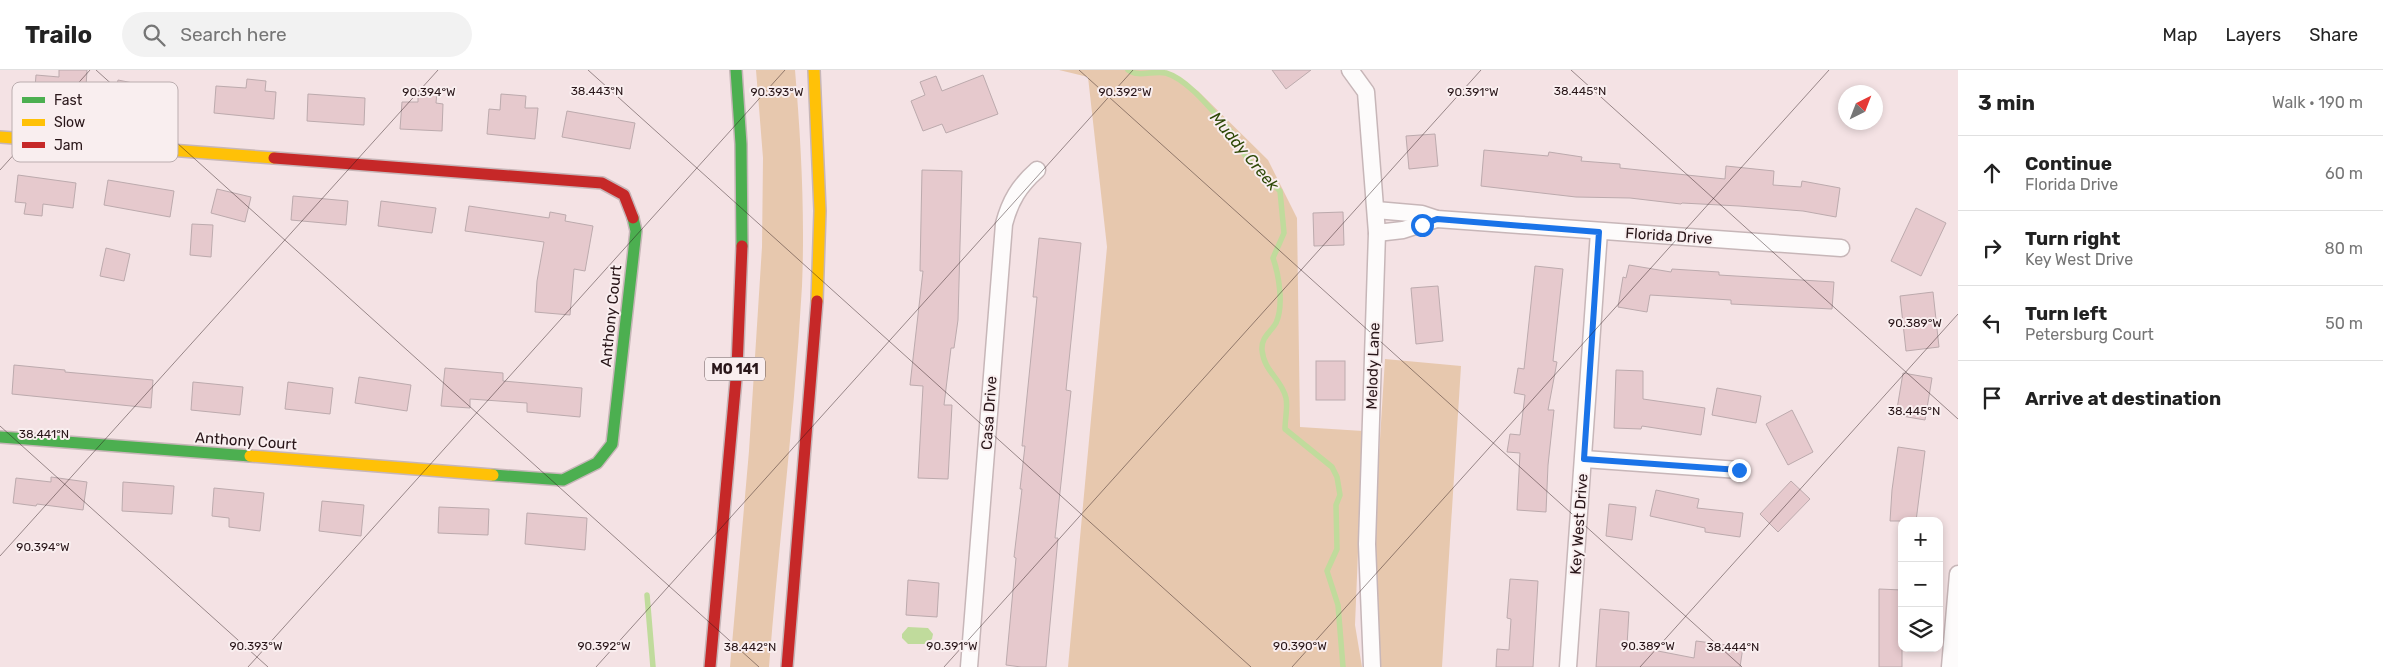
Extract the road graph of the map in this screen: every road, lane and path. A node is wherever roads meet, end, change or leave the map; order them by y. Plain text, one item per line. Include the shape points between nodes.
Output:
1 (736, 70) edge
2 (814, 70) edge
3 (1350, 70) edge
4 (178, 151) edge
5 (1037, 170) dead end
6 (1376, 210) junction
7 (1437, 219) junction
8 (1599, 232) junction
9 (1377, 233) junction
10 (1841, 248) dead end
11 (0, 437) edge
12 (1584, 459) junction
13 (1739, 470) dead end
14 (1958, 574) edge
15 (710, 667) edge
16 (787, 667) edge
17 (969, 667) edge
18 (1372, 667) edge
19 (1568, 667) edge
20 (1950, 667) edge

1 - 15 main road, MO 141 via 743,175 742,257
2 - 16 main road via 820,212 818,287
3 - 6 street, Melody Lane via 1366,92
4 - 11 main road, Anthony Court via 602,184 617,188 628,198 636,231 612,444 605,458 586,471 563,480
5 - 17 street, Casa Drive via 1022,183 1009,205 1004,224
6 - 7 street, Florida Drive via 1422,214
6 - 9 street, Melody Lane
7 - 8 street, Florida Drive
7 - 9 street, Florida Drive via 1402,230
8 - 10 street, Florida Drive
8 - 12 street, Key West Drive
9 - 18 street, Melody Lane via 1367,544
12 - 13 street
12 - 19 street, Key West Drive
14 - 20 street

